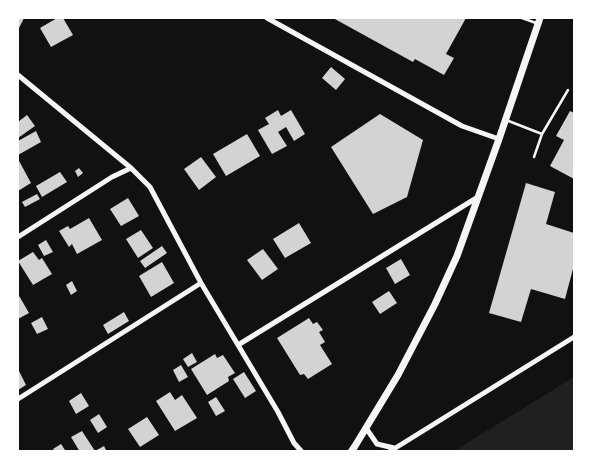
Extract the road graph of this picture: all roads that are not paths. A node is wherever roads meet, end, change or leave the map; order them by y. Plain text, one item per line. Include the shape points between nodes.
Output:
1 (267, 18) edge
2 (522, 18) edge
3 (539, 21) edge
4 (18, 75) edge
5 (568, 90) dead end
6 (505, 120) junction
7 (542, 134) junction
8 (499, 139) junction
9 (534, 157) dead end
10 (131, 168) junction
11 (478, 197) junction
12 (18, 237) edge
13 (200, 283) junction
14 (574, 337) edge
15 (238, 345) junction
16 (18, 399) edge
17 (366, 428) junction
18 (392, 450) edge
19 (302, 452) edge
20 (350, 452) edge

1 - 8 street via 462,126
2 - 3 lane
3 - 6 street
4 - 10 street
5 - 7 lane
6 - 7 lane
6 - 8 street
7 - 9 lane
8 - 11 street
10 - 12 street
10 - 13 street via 150,187
11 - 15 street
11 - 17 street via 457,256 435,304
13 - 15 street
13 - 16 street
14 - 18 street
15 - 19 street
17 - 18 street via 377,444
17 - 20 street

